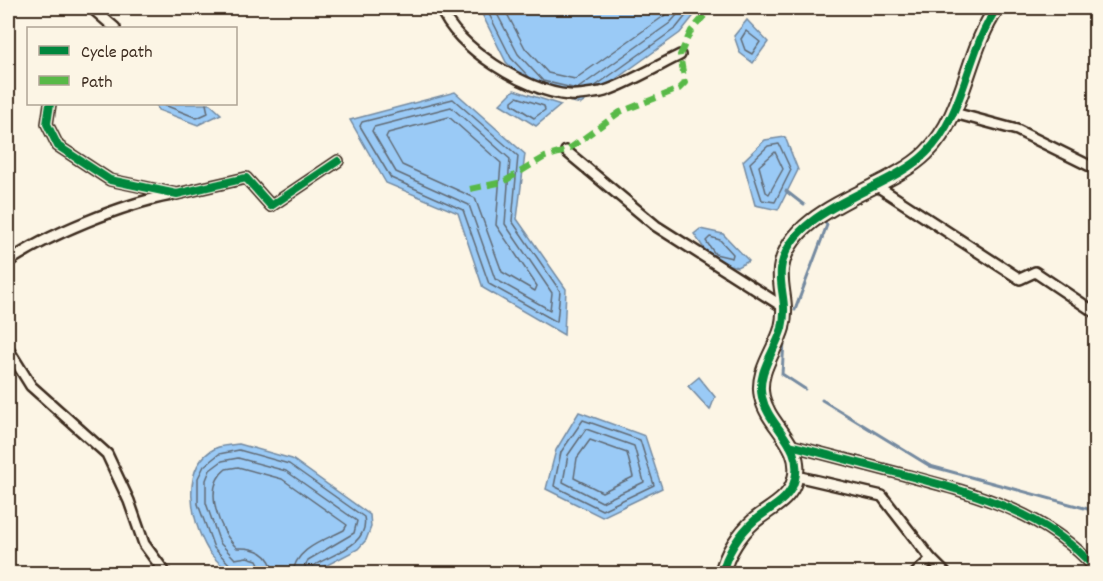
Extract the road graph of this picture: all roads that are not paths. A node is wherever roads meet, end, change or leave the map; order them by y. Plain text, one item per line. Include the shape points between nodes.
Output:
1 (92, 8) edge
2 (441, 8) edge
3 (997, 8) edge
4 (114, 27) edge
5 (680, 55) dead end
6 (50, 105) edge
7 (954, 113) junction
8 (566, 151) dead end
9 (338, 161) dead end
10 (1095, 169) edge
11 (877, 186) junction
12 (177, 194) junction
13 (8, 262) edge
14 (785, 308) junction
15 (1095, 313) edge
16 (8, 349) edge
17 (790, 445) junction
18 (796, 476) junction
19 (931, 559) junction
20 (1095, 569) edge
21 (166, 573) edge
22 (722, 573) edge
23 (915, 573) edge
24 (946, 573) edge

1 - 4 street
2 - 5 street via 446,22 499,69 569,95 603,92
3 - 7 street via 986,23
6 - 12 street via 47,124 58,146 110,180
7 - 10 street via 1017,130
7 - 11 street via 925,154
8 - 14 street via 656,226
9 - 12 street via 271,206 246,178
11 - 14 street via 825,212 804,229 786,253 781,270
11 - 15 street via 1020,279 1035,272
12 - 13 street via 86,222 30,246
14 - 17 street via 761,383 761,396
16 - 21 street via 31,386 106,454 144,544
17 - 18 street
17 - 20 street via 996,501 1055,532
18 - 19 street via 882,496
18 - 22 street via 781,502 754,521 737,541
19 - 23 street
19 - 24 street

